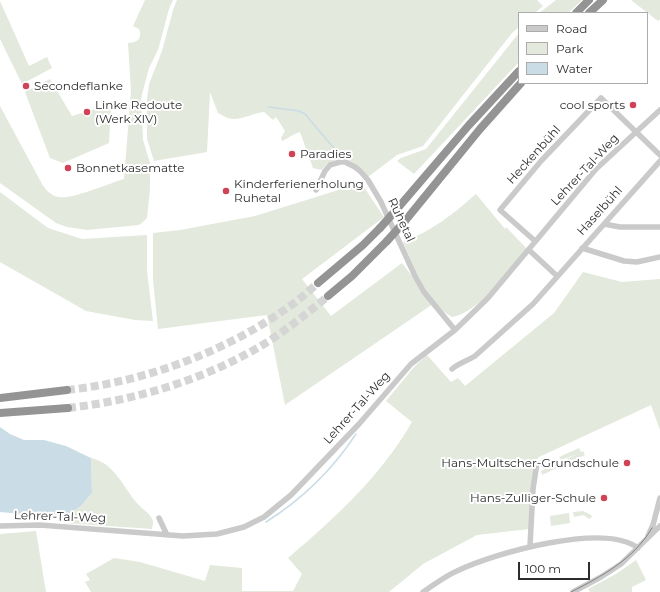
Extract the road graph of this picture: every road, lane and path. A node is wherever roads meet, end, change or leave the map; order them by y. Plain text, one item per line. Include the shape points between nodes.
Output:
1 (589, 0) edge
2 (603, 0) edge
3 (577, 12) edge
4 (590, 12) edge
5 (518, 72) edge
6 (520, 84) edge
7 (601, 98) joint
8 (660, 110) edge
9 (636, 132) junction
10 (660, 155) edge
11 (660, 161) edge
12 (316, 190) dead end
13 (604, 224) junction
14 (660, 227) edge
15 (535, 242) junction
16 (582, 248) junction
17 (529, 250) junction
18 (660, 257) edge
19 (557, 276) junction
20 (318, 283) tunnel mouth
21 (328, 296) tunnel mouth
22 (455, 330) junction
23 (452, 369) dead end
24 (67, 390) tunnel mouth
25 (0, 398) edge
26 (68, 408) tunnel mouth
27 (0, 413) edge
28 (537, 463) dead end
29 (660, 498) edge
30 (658, 517) edge
31 (159, 518) dead end
32 (0, 526) edge
33 (660, 526) edge
34 (167, 535) junction
35 (646, 540) junction
36 (530, 546) junction
37 (638, 548) junction
38 (423, 592) edge
39 (573, 592) edge

1 - 3 highway
2 - 4 highway
5 - 20 highway, bridge via 380,228
6 - 21 highway, bridge via 387,241
7 - 9 street, Lehrer-Tal-Weg
7 - 15 street, Heckenbühl via 541,161 500,210
8 - 9 street, Lehrer-Tal-Weg
9 - 10 street
9 - 15 street, Lehrer-Tal-Weg via 596,170
11 - 13 street, Haselbühl
12 - 22 street, Ruhetal via 330,164 345,162 360,171 381,202 424,292
13 - 14 street via 620,227
13 - 16 street, Haselbühl
15 - 17 street, Lehrer-Tal-Weg
16 - 18 street via 624,261 636,262
16 - 19 street, Haselbühl
17 - 19 street
17 - 22 street, Lehrer-Tal-Weg via 488,298
19 - 23 street, Haselbühl via 533,304 475,356 458,363
22 - 34 street, Lehrer-Tal-Weg via 411,364 337,448 291,495 264,517 217,534
24 - 25 highway
26 - 27 highway
28 - 36 street
29 - 30 street
30 - 35 street
31 - 34 street
32 - 34 street, Lehrer-Tal-Weg via 48,526
33 - 35 street
35 - 37 street
36 - 37 street via 595,538 624,541
36 - 38 street via 472,564
37 - 39 street via 615,569

